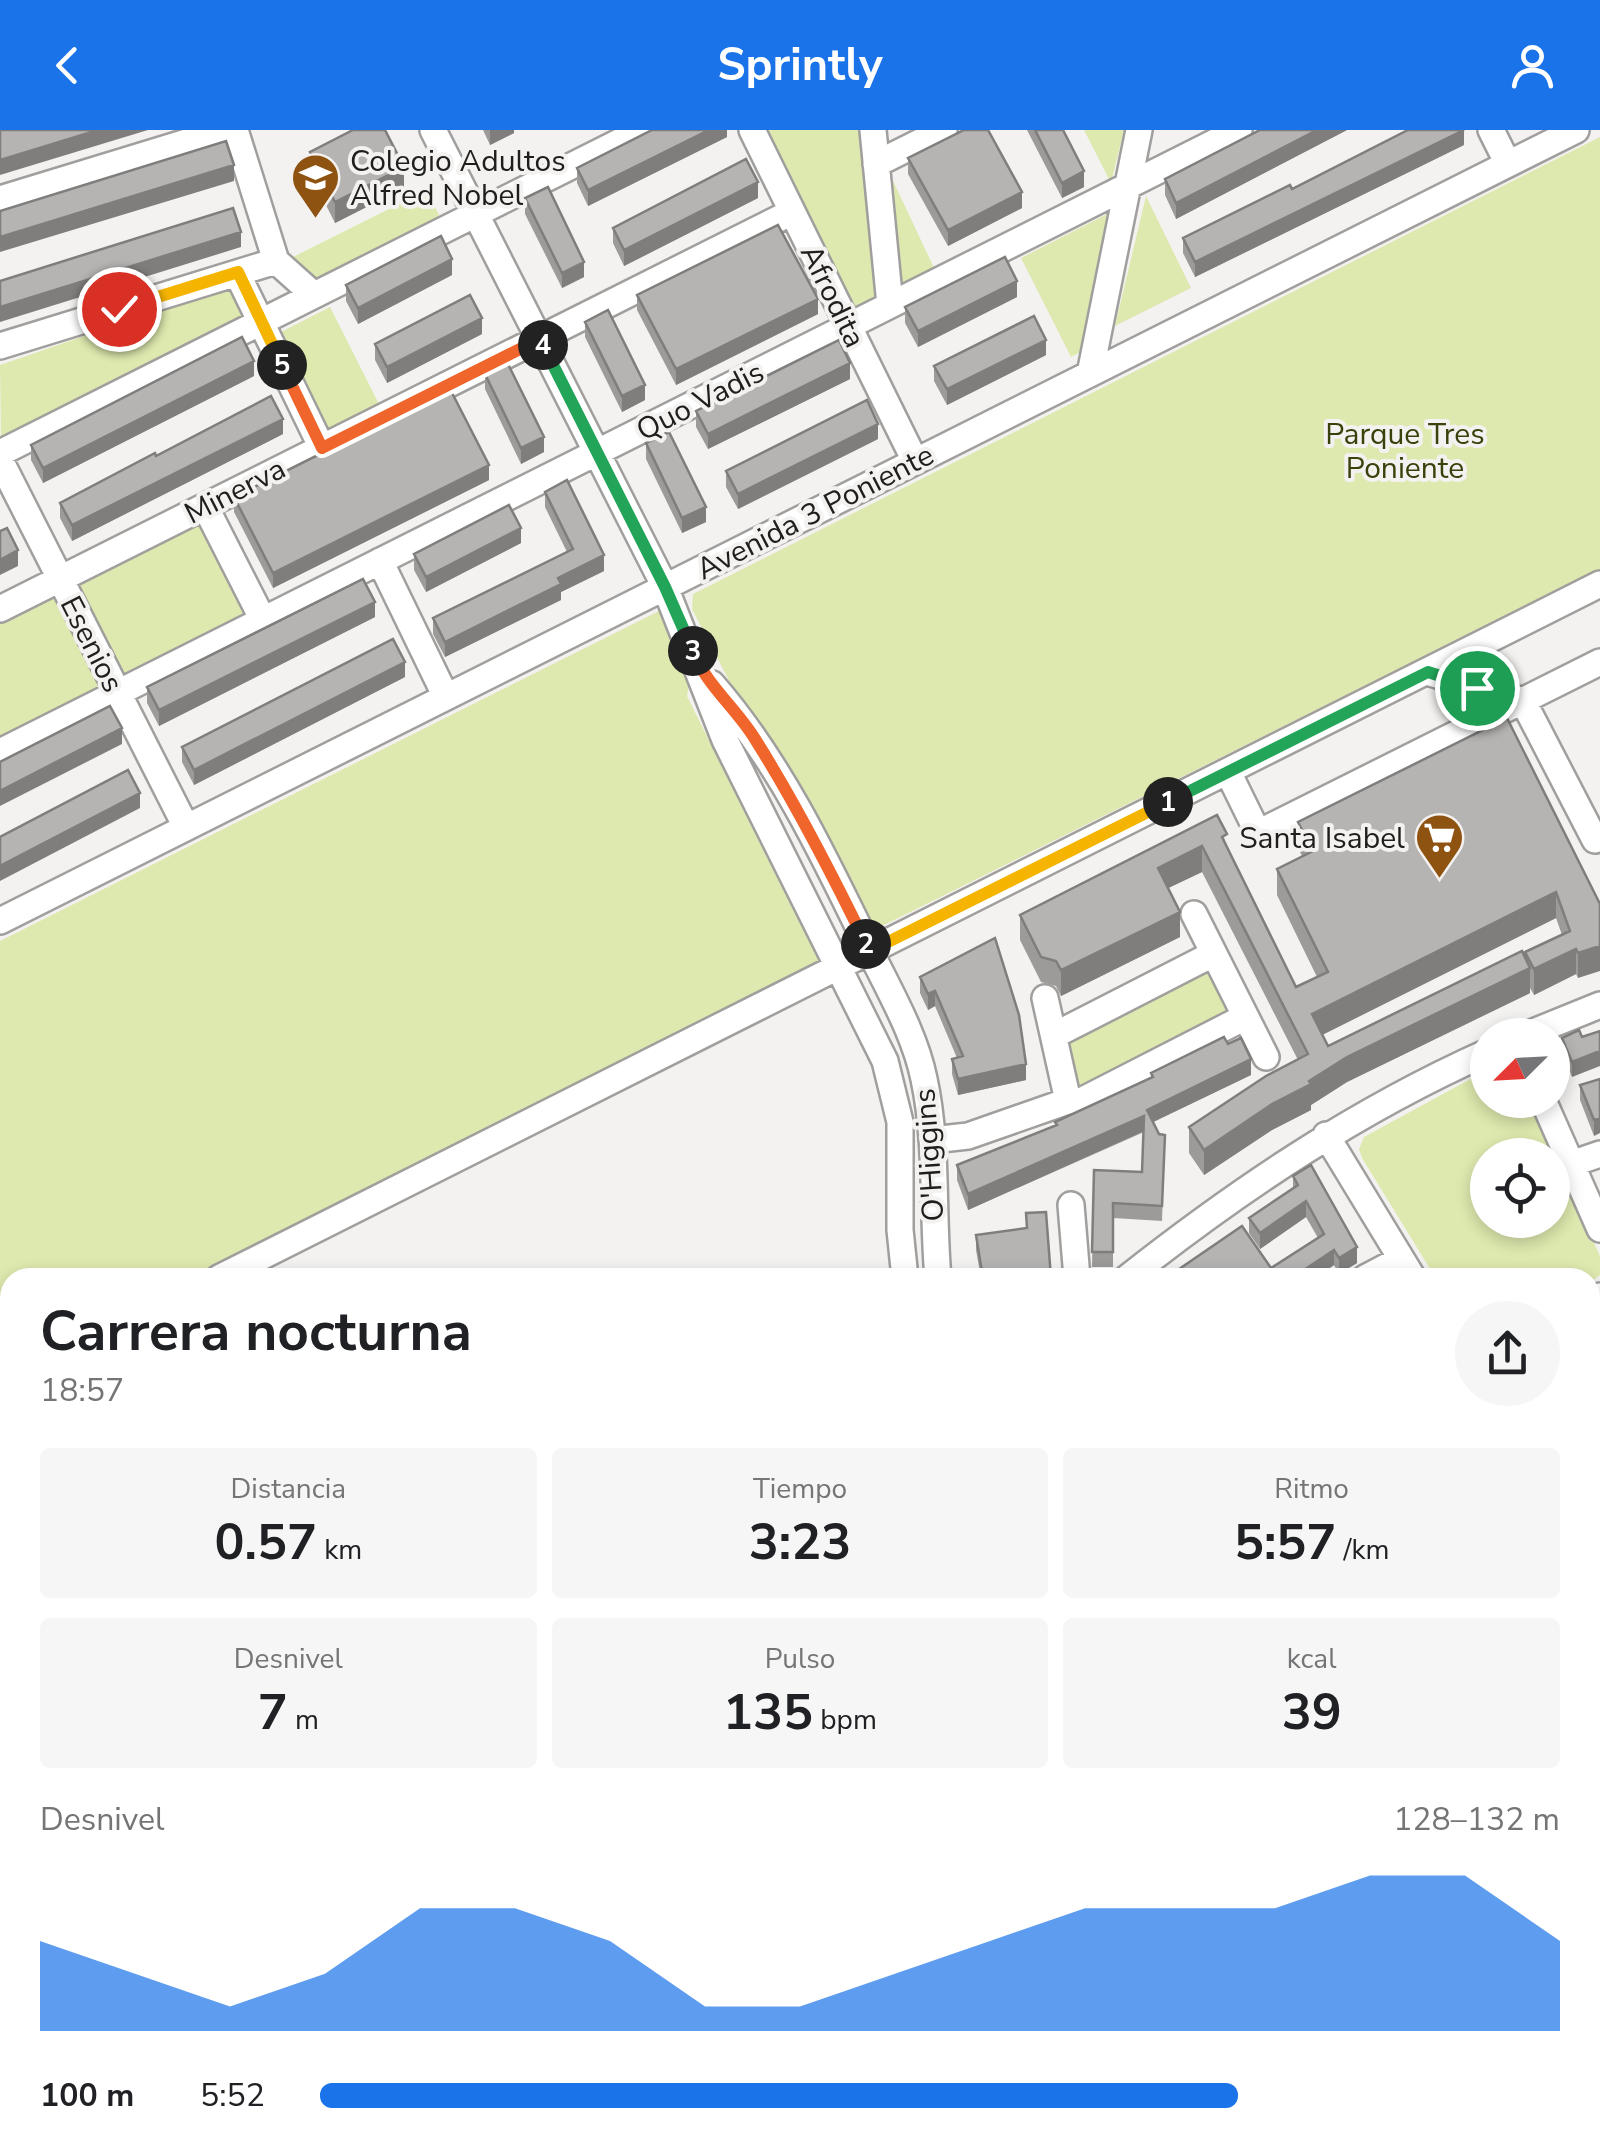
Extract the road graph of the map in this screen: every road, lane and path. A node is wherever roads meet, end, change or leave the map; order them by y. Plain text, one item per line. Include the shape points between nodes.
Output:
1 (226, 130) edge
2 (236, 130) edge
3 (433, 130) edge
4 (752, 130) edge
5 (873, 130) edge
6 (944, 130) edge
7 (1139, 130) edge
8 (1239, 130) edge
9 (1491, 130) edge
10 (1576, 130) edge
11 (627, 134) edge
12 (876, 164) junction
13 (1508, 164) junction
14 (1128, 186) junction
15 (0, 199) edge
16 (792, 212) junction
17 (476, 214) junction
18 (276, 261) junction
19 (238, 272) junction
20 (314, 295) junction
21 (890, 305) junction
22 (260, 322) junction
23 (848, 326) junction
24 (540, 339) junction
25 (0, 346) edge
26 (1090, 374) junction
27 (322, 448) junction
28 (597, 452) junction
29 (0, 456) edge
30 (915, 462) junction
31 (206, 506) junction
32 (380, 561) junction
33 (59, 579) junction
34 (1600, 584) edge
35 (665, 587) junction
36 (0, 609) edge
37 (263, 620) junction
38 (1600, 662) edge
39 (1428, 672) junction
40 (702, 673) junction
41 (117, 693) junction
42 (446, 697) junction
43 (1524, 701) junction
44 (0, 752) edge
45 (1228, 772) junction
46 (186, 828) junction
47 (1600, 838) edge
48 (1194, 914) dead end
49 (0, 921) edge
50 (870, 951) junction
51 (1213, 954) junction
52 (838, 967) junction
53 (1044, 998) dead end
54 (1600, 1005) edge
55 (1245, 1017) junction
56 (1568, 1018) edge
57 (1055, 1035) junction
58 (1266, 1057) dead end
59 (1470, 1061) edge
60 (1068, 1101) junction
61 (1551, 1118) edge
62 (1326, 1135) junction
63 (932, 1140) junction
64 (1600, 1154) edge
65 (1572, 1164) junction
66 (1071, 1205) dead end
67 (1600, 1228) edge
68 (239, 1268) edge
69 (905, 1268) edge
70 (938, 1268) edge
71 (1076, 1268) edge
72 (1140, 1268) edge
73 (1407, 1268) edge

1 - 15 street
2 - 18 street
3 - 17 street, O'Higgins
4 - 16 street, Afrodita
5 - 12 street
6 - 12 street
7 - 14 street
8 - 14 street, Quo Vadis
9 - 13 street
10 - 13 street, Avenida 3 Poniente
11 - 17 street
12 - 21 street
13 - 26 street, Avenida 3 Poniente
14 - 21 street, Quo Vadis
14 - 26 street
16 - 23 street, Afrodita
16 - 24 street, Minerva
17 - 20 street
17 - 24 street, O'Higgins
18 - 19 street
18 - 20 street
19 - 22 street
19 - 25 street
20 - 22 street
21 - 23 street, Quo Vadis
22 - 27 street
22 - 29 street
23 - 28 street, Quo Vadis
23 - 30 street, Afrodita
24 - 27 street, Minerva
24 - 28 street, O'Higgins
26 - 30 street, Avenida 3 Poniente
27 - 31 street, Minerva
28 - 32 street, Quo Vadis
28 - 35 street, O'Higgins
29 - 33 street, Esenios
30 - 35 street, Avenida 3 Poniente
31 - 33 street, Minerva
31 - 37 street
32 - 37 street, Quo Vadis
32 - 42 street
33 - 36 street, Minerva
33 - 41 street, Esenios
34 - 39 street
35 - 40 street, O'Higgins
35 - 42 street, Avenida 3 Poniente
37 - 41 street, Quo Vadis
38 - 43 street
39 - 43 street
39 - 45 street
40 - 50 street, O'Higgins via 743,720 781,780
40 - 52 street, O'Higgins via 725,740
41 - 44 street, Quo Vadis
41 - 46 street, Esenios
42 - 46 street, Avenida 3 Poniente
43 - 45 street via 1258,833
43 - 47 street via 1595,840
45 - 50 street
46 - 49 street, Avenida 3 Poniente
48 - 51 street
50 - 52 street
50 - 63 street, O'Higgins via 918,1054
51 - 55 street
51 - 57 street
52 - 68 street
52 - 69 street, O'Higgins via 880,1050 896,1102
53 - 57 street
54 - 56 street
55 - 58 street
55 - 60 street
57 - 60 street
59 - 62 street
60 - 63 street via 968,1136
61 - 65 street
62 - 72 street
62 - 73 street
63 - 70 street, O'Higgins
64 - 65 street
65 - 67 street
66 - 71 street

